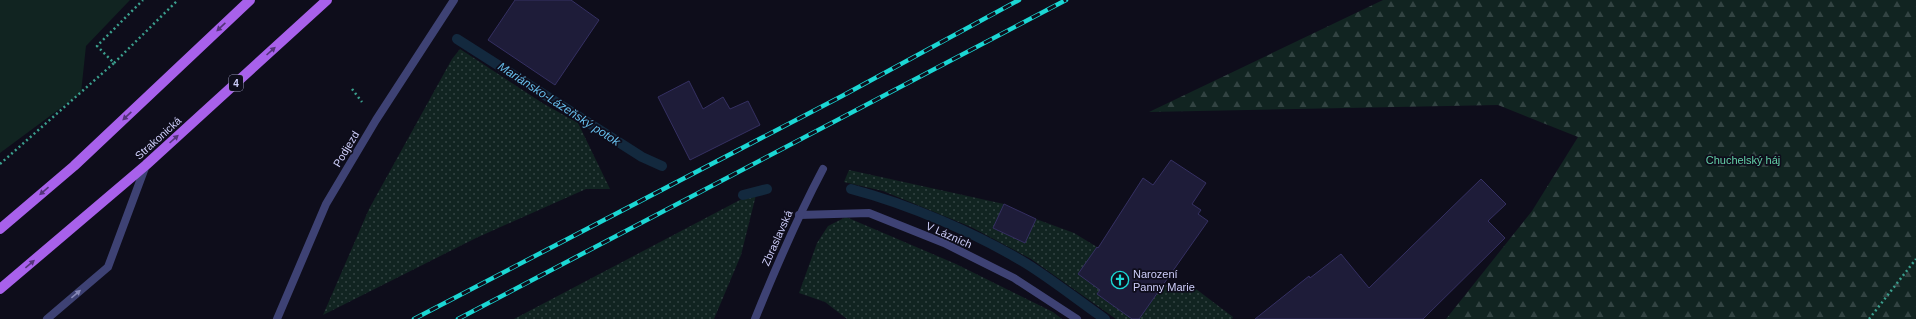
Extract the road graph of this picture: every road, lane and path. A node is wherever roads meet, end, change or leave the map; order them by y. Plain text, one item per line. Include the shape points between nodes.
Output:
1 (143, 0) edge
2 (178, 0) edge
3 (250, 0) edge
4 (327, 0) edge
5 (454, 0) edge
6 (114, 63) junction
7 (0, 164) edge
8 (146, 165) junction
9 (823, 169) dead end
10 (799, 215) junction
11 (0, 229) edge
12 (1916, 259) edge
13 (0, 289) edge
14 (47, 319) edge
15 (277, 319) edge
16 (755, 319) edge
17 (1077, 319) edge
18 (1869, 319) edge

1 - 6 path via 97,46
2 - 6 path
3 -> 11 main road via 74,166
8 -> 4 main road, Strakonická / 4
5 - 15 street, Podjezd via 376,120 326,204
6 - 7 path
13 -> 8 main road, Strakonická / 4
14 -> 8 street via 108,267
9 - 10 street, Zbraslavská
10 - 16 street, Zbraslavská
10 - 17 street, V Lázních via 868,213 944,243 1014,278
12 - 18 path

